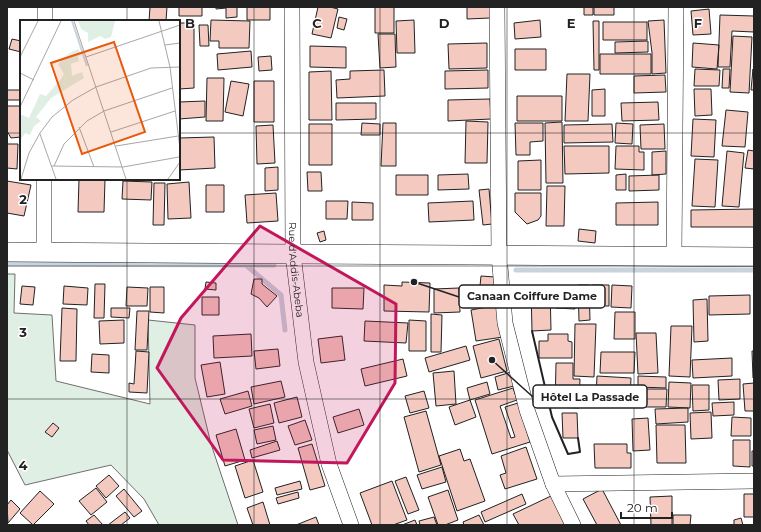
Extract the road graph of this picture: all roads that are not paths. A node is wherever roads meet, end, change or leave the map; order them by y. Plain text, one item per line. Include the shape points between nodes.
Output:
1 (45, 7) edge
2 (292, 7) edge
3 (497, 7) edge
4 (676, 7) edge
5 (45, 20) edge
6 (44, 180) edge
7 (7, 252) edge
8 (44, 252) junction
9 (293, 254) junction
10 (499, 255) junction
11 (674, 256) junction
12 (754, 257) edge
13 (754, 481) edge
14 (553, 484) junction
15 (351, 525) edge
16 (572, 525) edge

1 - 5 street
2 - 9 street, Rue d'Addis-Abeba
3 - 10 street
4 - 11 street
6 - 8 street
7 - 8 street
8 - 9 street
9 - 10 street
9 - 15 street, Rue d'Addis-Abeba via 306,362 329,464
10 - 11 street
10 - 14 street via 505,323 527,410
11 - 12 street
13 - 14 street
14 - 16 street

